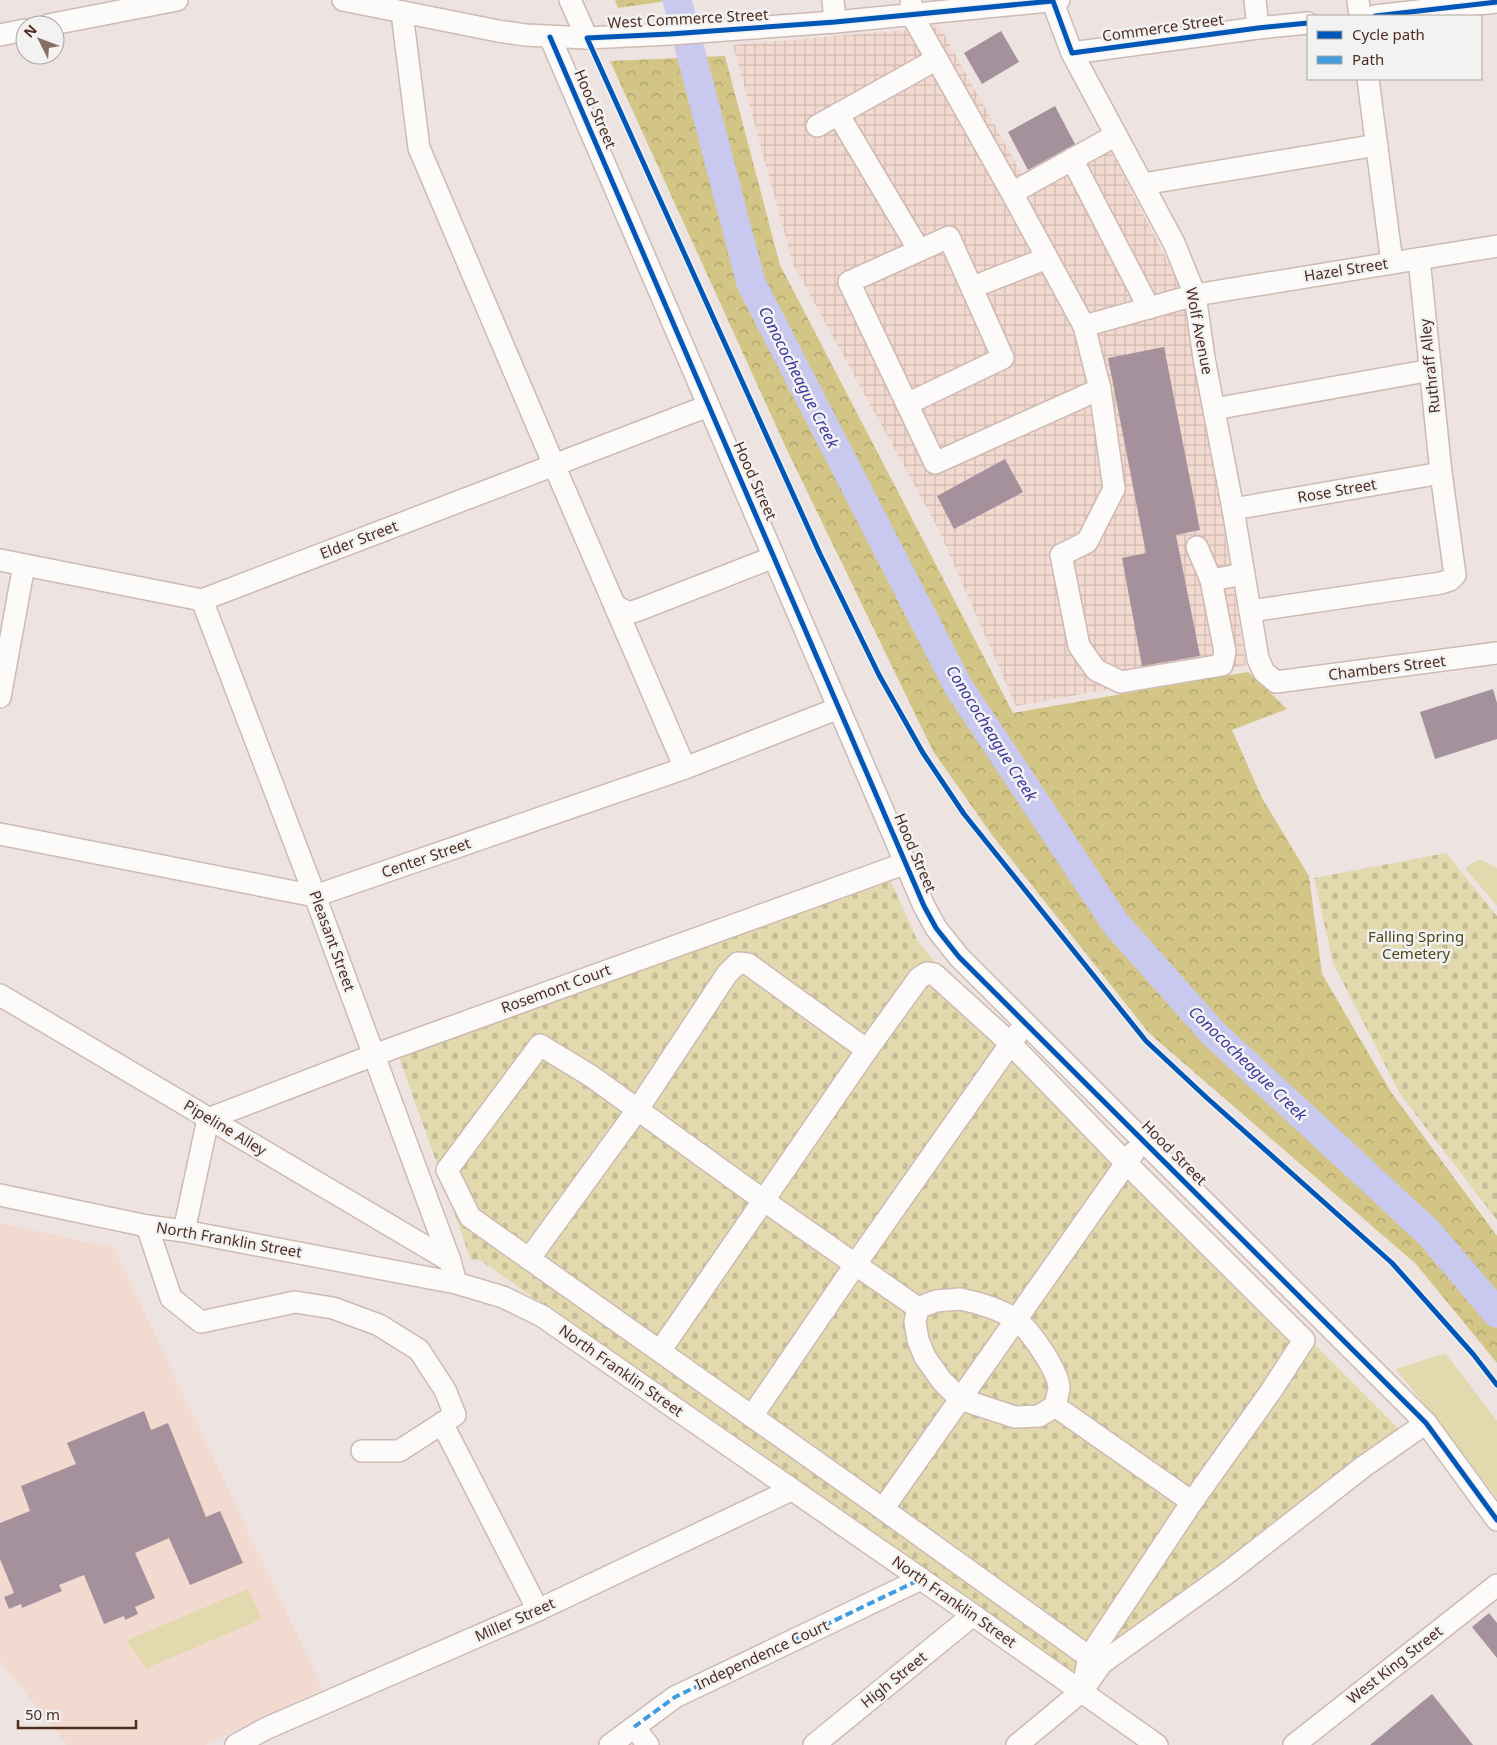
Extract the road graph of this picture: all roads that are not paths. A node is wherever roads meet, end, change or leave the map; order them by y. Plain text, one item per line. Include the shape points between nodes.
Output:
1 (177, 0) edge
2 (343, 0) edge
3 (570, 0) edge
4 (833, 0) edge
5 (1055, 0) edge
6 (1255, 0) edge
7 (1358, 0) edge
8 (1497, 2) edge
9 (912, 7) edge
10 (402, 13) junction
11 (1360, 15) edge
12 (1384, 15) edge
13 (65, 22) edge
14 (835, 22) junction
15 (1307, 23) edge
16 (1258, 28) junction
17 (550, 36) junction
18 (587, 38) junction
19 (1072, 53) junction
20 (937, 59) junction
21 (1368, 80) edge
22 (838, 114) junction
23 (817, 126) dead end
24 (1116, 135) junction
25 (1377, 145) junction
26 (1072, 159) junction
27 (1143, 184) junction
28 (1012, 193) junction
29 (1497, 246) edge
30 (919, 250) junction
31 (1047, 258) junction
32 (1419, 258) junction
33 (1392, 263) junction
34 (973, 287) junction
35 (1195, 295) junction
36 (1149, 308) junction
37 (1084, 326) junction
38 (1431, 370) junction
39 (1100, 389) junction
40 (907, 404) junction
41 (708, 406) junction
42 (1214, 409) junction
43 (554, 465) junction
44 (1441, 473) junction
45 (1233, 509) junction
46 (1198, 547) dead end
47 (774, 557) junction
48 (0, 560) edge
49 (24, 565) junction
50 (1244, 574) junction
51 (1211, 580) junction
52 (202, 600) junction
53 (615, 606) junction
54 (1250, 611) junction
55 (1497, 653) edge
56 (1276, 682) joint
57 (0, 695) edge
58 (839, 708) junction
59 (685, 768) junction
60 (0, 834) edge
61 (906, 863) junction
62 (316, 896) junction
63 (0, 995) edge
64 (1025, 1023) junction
65 (1010, 1043) junction
66 (867, 1050) junction
67 (374, 1055) junction
68 (638, 1109) junction
69 (208, 1119) junction
70 (1143, 1140) junction
71 (1126, 1163) junction
72 (0, 1195) edge
73 (763, 1200) junction
74 (147, 1226) junction
75 (184, 1231) junction
76 (529, 1259) junction
77 (450, 1262) junction
78 (855, 1265) junction
79 (456, 1283) junction
80 (918, 1308) junction
81 (1016, 1319) junction
82 (660, 1352) junction
83 (960, 1399) junction
84 (1055, 1406) junction
85 (752, 1416) junction
86 (442, 1423) junction
87 (1426, 1424) junction
88 (362, 1452) dead end
89 (791, 1490) junction
90 (1192, 1502) junction
91 (883, 1508) junction
92 (1497, 1520) edge
93 (921, 1579) junction
94 (1497, 1584) edge
95 (538, 1610) junction
96 (973, 1615) junction
97 (1089, 1657) junction
98 (1082, 1692) junction
99 (634, 1727) junction
100 (236, 1745) edge
101 (610, 1745) edge
102 (648, 1745) edge
103 (814, 1745) edge
104 (1017, 1745) edge
105 (1156, 1745) edge
106 (1294, 1745) edge

1 - 13 street
2 - 10 street, West Commerce Street
3 - 18 street
4 - 14 street
5 - 9 street, West Commerce Street
5 - 19 street, Wolf Avenue
6 - 16 street
7 - 11 street
8 - 12 street
9 - 14 street, West Commerce Street
9 - 20 street
10 - 17 street, West Commerce Street via 498,31
10 - 43 street via 420,148
14 - 18 street, West Commerce Street
15 - 16 street
16 - 19 street, Commerce Street
17 - 18 street, West Commerce Street
17 - 41 street, Hood Street
19 - 24 street, Wolf Avenue
20 - 22 street
20 - 28 street
21 - 25 street
22 - 23 street
22 - 30 street
24 - 26 street
24 - 27 street, Wolf Avenue
25 - 27 street
25 - 33 street
26 - 28 street
26 - 36 street
27 - 35 street, Wolf Avenue via 1174,243
28 - 31 street
29 - 32 street, Hazel Street
30 - 34 street via 949,237
30 - 40 street via 849,282
31 - 34 street
31 - 37 street
32 - 33 street, Hazel Street
32 - 38 street, Ruthraff Alley
33 - 35 street, Hazel Street
34 - 40 street via 1003,358
35 - 36 street, Hazel Street
35 - 42 street, Wolf Avenue
36 - 37 street, Hazel Street
37 - 39 street
38 - 42 street
38 - 44 street, Ruthraff Alley
39 - 40 street via 935,463
39 - 51 street via 1114,489 1087,542 1061,555 1079,646 1096,670 1120,682 1222,665 1225,652
41 - 43 street, Elder Street
41 - 47 street, Hood Street
42 - 45 street, Wolf Avenue
43 - 52 street, Elder Street
43 - 53 street
44 - 45 street, Rose Street
44 - 54 street, Ruthraff Alley via 1455,575 1450,580
45 - 50 street, Wolf Avenue
46 - 51 street
47 - 53 street via 642,609 629,612
47 - 58 street, Hood Street
48 - 49 street
49 - 52 street
49 - 57 street
50 - 51 street
50 - 54 street, Wolf Avenue
52 - 62 street, Pleasant Street
53 - 59 street
54 - 56 street, Wolf Avenue via 1258,659 1264,672
55 - 56 street, Chambers Street
58 - 59 street, Center Street
58 - 61 street, Hood Street
59 - 62 street, Center Street
60 - 62 street
61 - 64 street, Hood Street via 936,928 959,957
61 - 67 street, Rosemont Court
62 - 67 street, Pleasant Street
63 - 69 street, Pipeline Alley
64 - 65 street
64 - 70 street, Hood Street
65 - 66 street via 934,974 927,973 918,978
65 - 71 street
65 - 78 street
66 - 68 street via 748,964 738,963 727,974
66 - 73 street
67 - 69 street, Rosemont Court
67 - 77 street, Pleasant Street
68 - 73 street
68 - 76 street
68 - 76 street via 540,1045 447,1170 470,1217
69 - 75 street
69 - 77 street, Pipeline Alley
70 - 71 street
70 - 87 street, Hood Street
71 - 81 street
71 - 90 street via 1304,1340
72 - 74 street, North Franklin Street
73 - 78 street
73 - 82 street
74 - 75 street, North Franklin Street
74 - 86 street via 171,1298 201,1322 295,1302 333,1308 379,1325 419,1350 445,1390 456,1414
75 - 79 street, North Franklin Street
76 - 82 street
77 - 79 street, Pleasant Street
78 - 80 street
78 - 85 street
79 - 89 street, North Franklin Street via 503,1297 542,1316
80 - 81 street via 936,1301 960,1299 985,1304
80 - 83 street via 915,1322 925,1357
81 - 83 street
81 - 84 street via 1047,1357 1059,1386
82 - 85 street
83 - 84 street via 1015,1417 1040,1416
83 - 91 street
84 - 90 street
85 - 91 street
86 - 88 street via 399,1451
86 - 95 street
87 - 92 street, Hood Street
87 - 98 street via 1363,1467 1226,1574 1102,1663
89 - 93 street, North Franklin Street
89 - 95 street, Miller Street
90 - 97 street
91 - 97 street
93 - 96 street, North Franklin Street
93 - 99 street, Independence Court via 675,1696
94 - 106 street, West King Street
95 - 100 street, Miller Street via 265,1729
96 - 98 street, North Franklin Street
96 - 103 street, High Street
97 - 98 street
98 - 104 street
98 - 105 street, North Franklin Street
99 - 101 street, Independence Court
99 - 102 street

